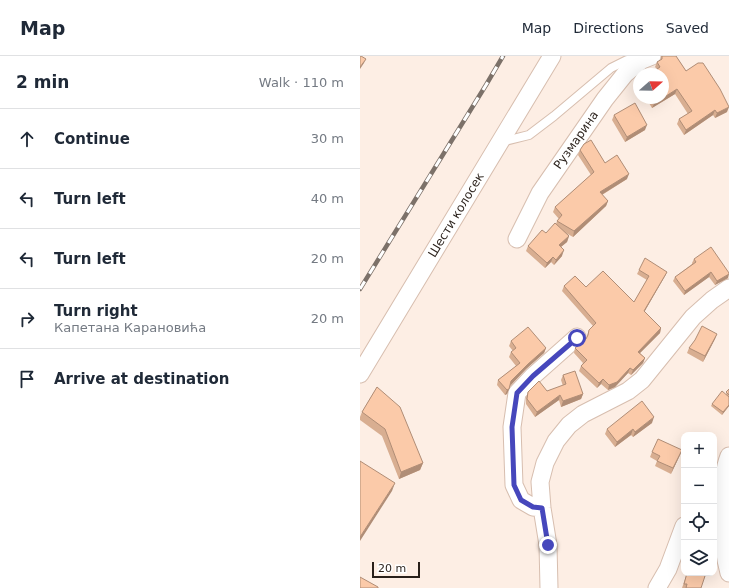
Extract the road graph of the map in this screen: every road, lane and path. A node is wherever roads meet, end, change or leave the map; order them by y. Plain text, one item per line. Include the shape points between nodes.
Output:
1 (552, 56) edge
2 (647, 58) edge
3 (500, 142) junction
4 (517, 239) dead end
5 (729, 288) edge
6 (577, 338) dead end
7 (360, 374) edge
8 (723, 463) edge
9 (542, 508) junction
10 (681, 534) edge
11 (729, 573) edge
12 (549, 588) edge
13 (656, 588) edge

1 - 3 street, Шести колосек
2 - 3 lane via 627,60 611,68 529,135
2 - 4 street, Рузмарина via 624,74 601,105 540,193
3 - 7 street, Шести колосек
5 - 9 street via 693,317 642,380 628,391 583,414 569,425 556,441 545,463 540,482
6 - 9 street via 517,393 512,427 514,485 521,500 533,507
8 - 11 street via 723,531
9 - 12 street via 548,545
10 - 13 street via 668,569

